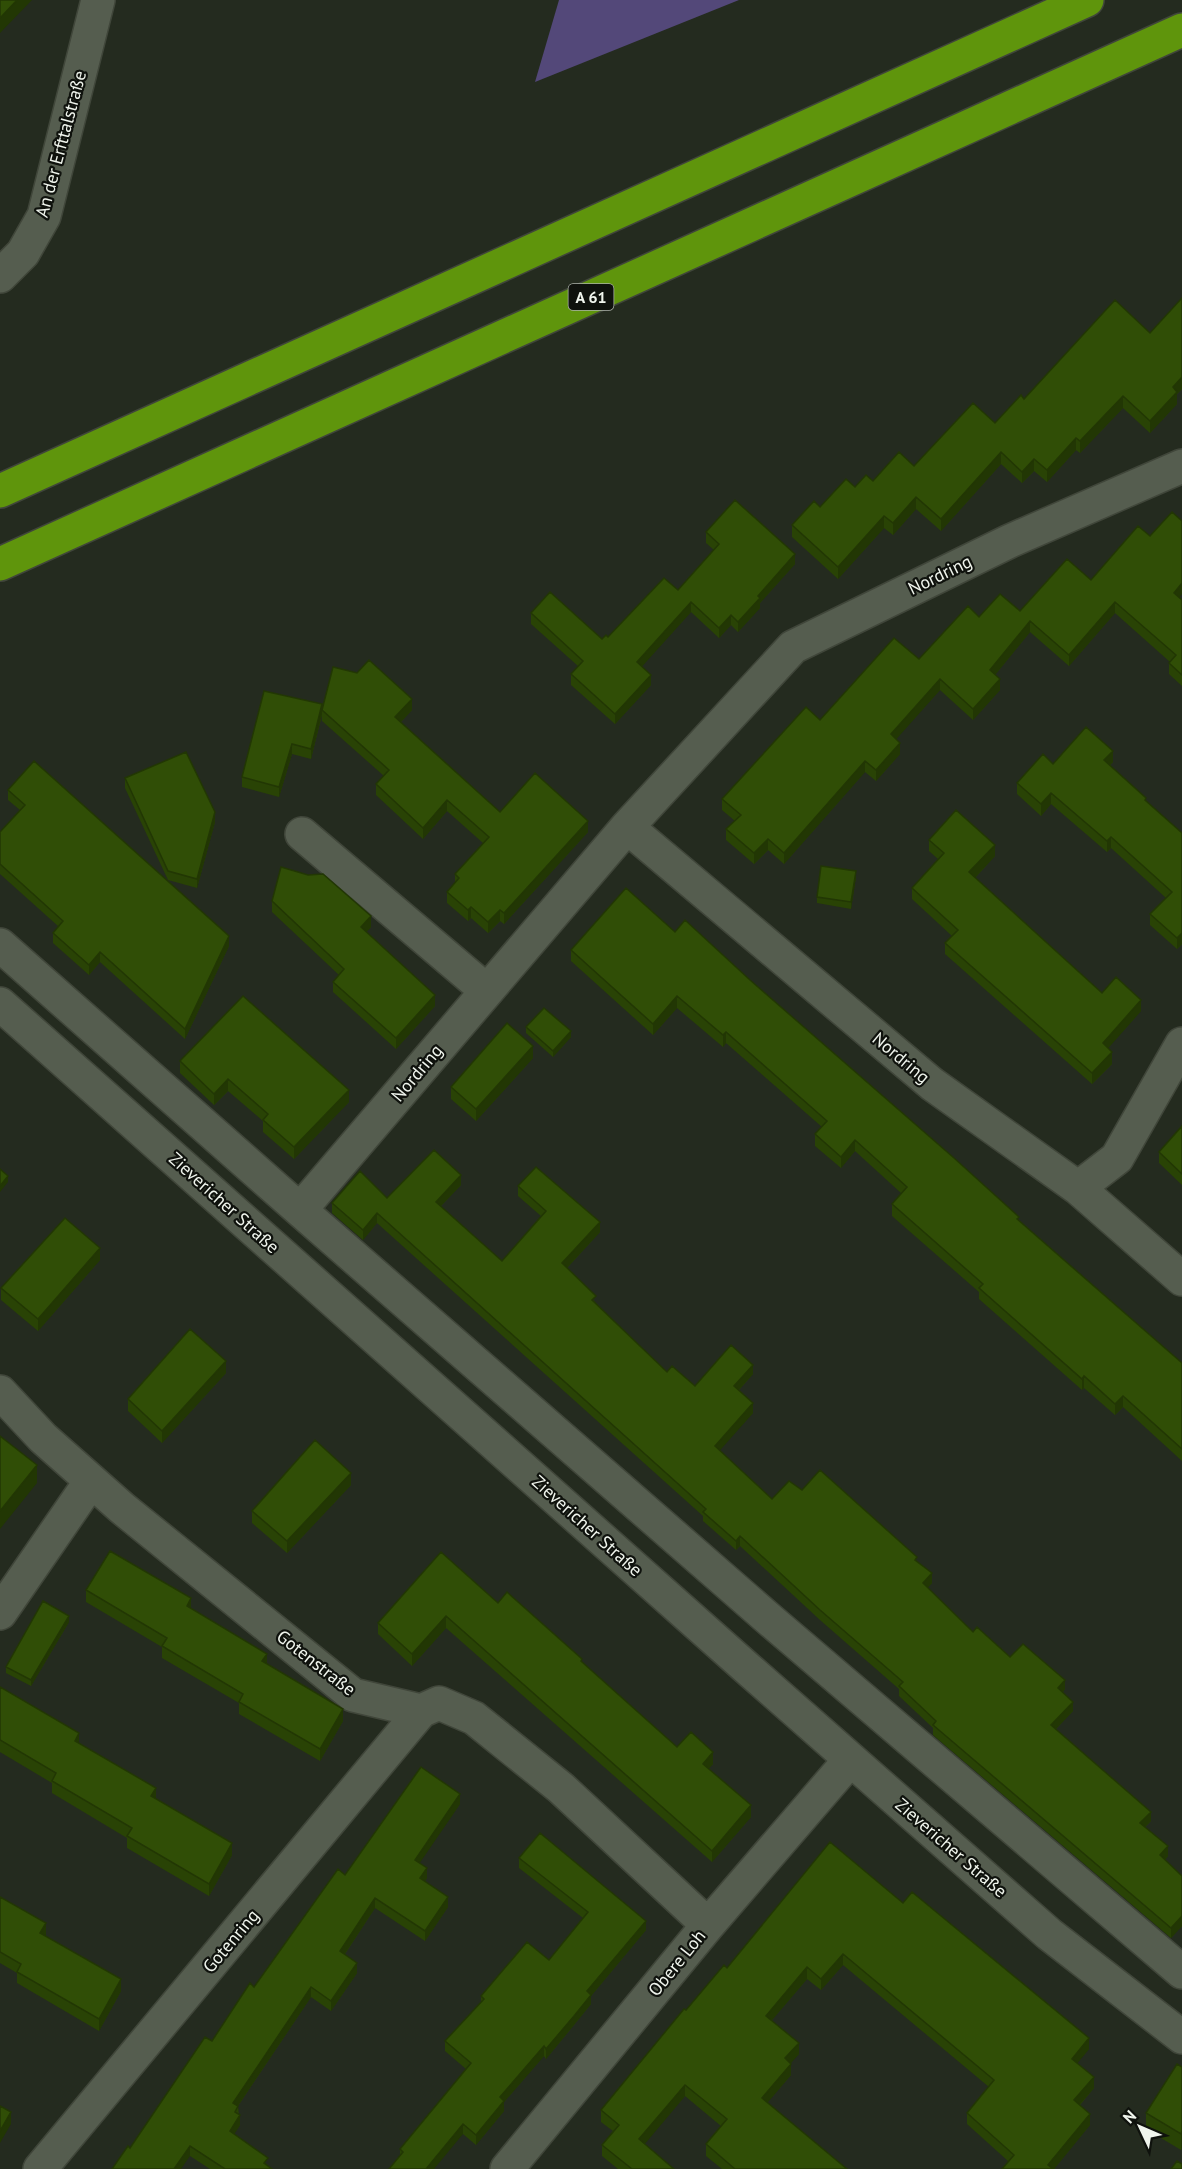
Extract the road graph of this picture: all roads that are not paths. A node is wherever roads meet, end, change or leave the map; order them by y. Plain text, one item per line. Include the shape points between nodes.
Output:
1 (98, 0) edge
2 (1087, 0) edge
3 (1182, 30) edge
4 (0, 276) edge
5 (1182, 466) edge
6 (0, 491) edge
7 (0, 564) edge
8 (627, 828) junction
9 (302, 834) dead end
10 (0, 945) edge
11 (487, 992) junction
12 (0, 1004) edge
13 (1182, 1044) edge
14 (1078, 1188) junction
15 (300, 1210) junction
16 (1182, 1279) edge
17 (0, 1392) edge
18 (91, 1481) junction
19 (0, 1613) edge
20 (421, 1712) junction
21 (850, 1760) junction
22 (708, 1925) junction
23 (1182, 1972) edge
24 (1182, 2037) edge
25 (40, 2169) edge
26 (507, 2169) edge

1 - 4 street, An der Erfttalstraße via 44,216 23,253
2 - 6 highway
3 - 7 highway, A 61
5 - 8 street, Nordring via 1010,541 793,647
8 - 11 street, Nordring
8 - 14 street, Nordring via 932,1084
9 - 11 street
10 - 15 street
11 - 15 street, Nordring
12 - 21 street, Zievericher Straße
13 - 14 street via 1117,1158
14 - 16 street, Nordring
15 - 23 street via 779,1628
17 - 18 street, Gotenstraße
18 - 19 street
18 - 20 street, Gotenstraße via 353,1695
20 - 22 street, Gotenstraße via 439,1703 474,1718 561,1788
20 - 25 street, Gotenring
21 - 22 street, Obere Loh
21 - 24 street, Zievericher Straße via 1049,1934
22 - 26 street, Obere Loh

